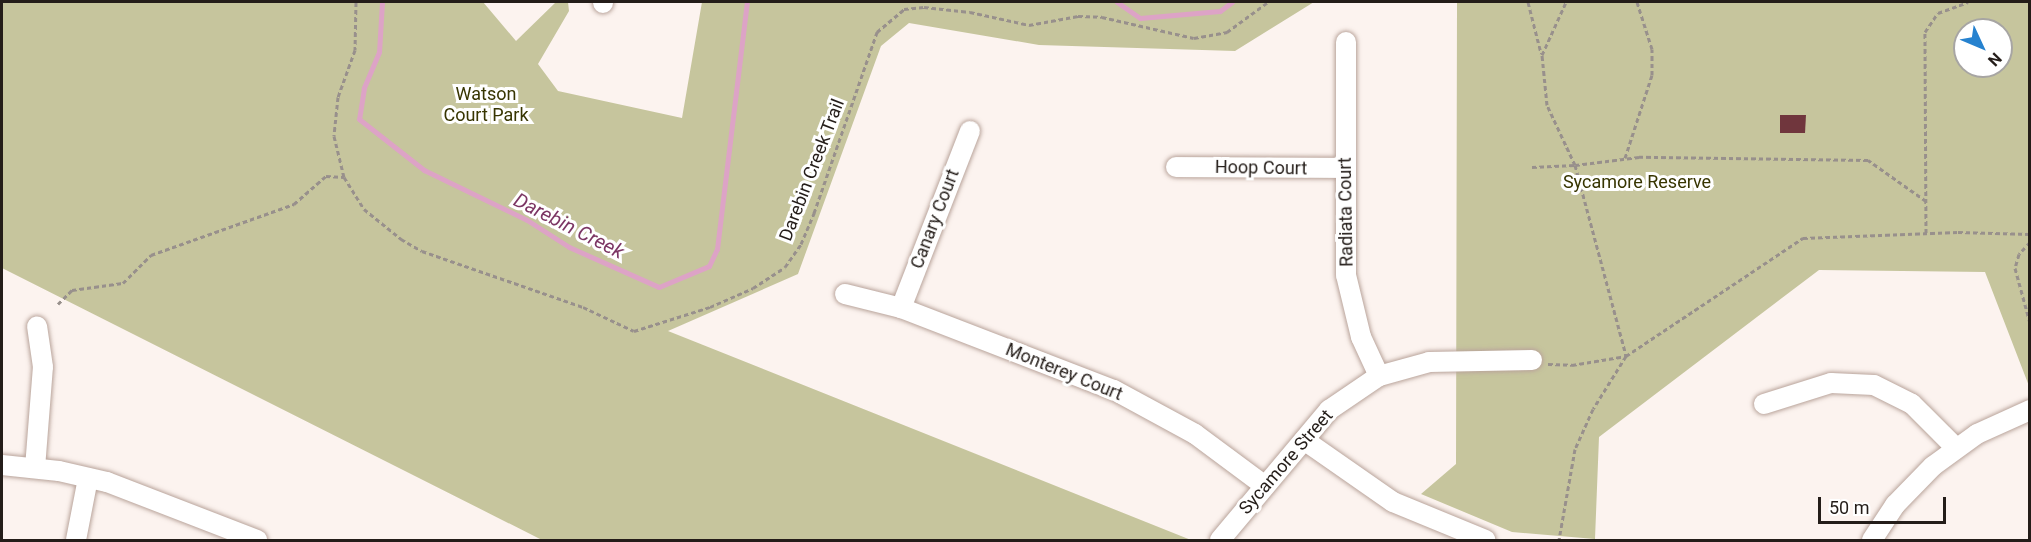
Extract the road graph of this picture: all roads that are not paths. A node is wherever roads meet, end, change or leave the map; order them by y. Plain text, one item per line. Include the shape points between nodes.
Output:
1 (1346, 42) dead end
2 (970, 131) dead end
3 (1176, 167) dead end
4 (1345, 168) junction
5 (845, 294) dead end
6 (901, 308) junction
7 (37, 326) dead end
8 (1532, 360) road end
9 (1379, 376) junction
10 (1764, 404) dead end
11 (2030, 410) edge
12 (1304, 440) junction
13 (1955, 447) junction
14 (2, 465) edge
15 (35, 468) junction
16 (88, 477) junction
17 (1265, 486) junction
18 (76, 540) edge
19 (256, 540) edge
20 (1220, 540) edge
21 (1485, 540) edge
22 (1872, 540) edge

1 - 4 street, Radiata Court
2 - 6 street, Canary Court
3 - 4 street, Hoop Court
4 - 9 street, Radiata Court via 1347,275 1361,337
5 - 6 street, Monterey Court
6 - 17 street, Monterey Court via 1114,390 1195,434
7 - 15 street via 43,367
8 - 9 street, Sycamore Street via 1430,362
9 - 12 street, Sycamore Street via 1342,399
10 - 13 street via 1831,382 1874,386 1912,404
11 - 13 street
12 - 17 street, Sycamore Street
12 - 21 street via 1393,501
13 - 22 street via 1914,483
14 - 15 street
15 - 16 street
16 - 18 street
16 - 19 street via 141,492
17 - 20 street, Sycamore Street

